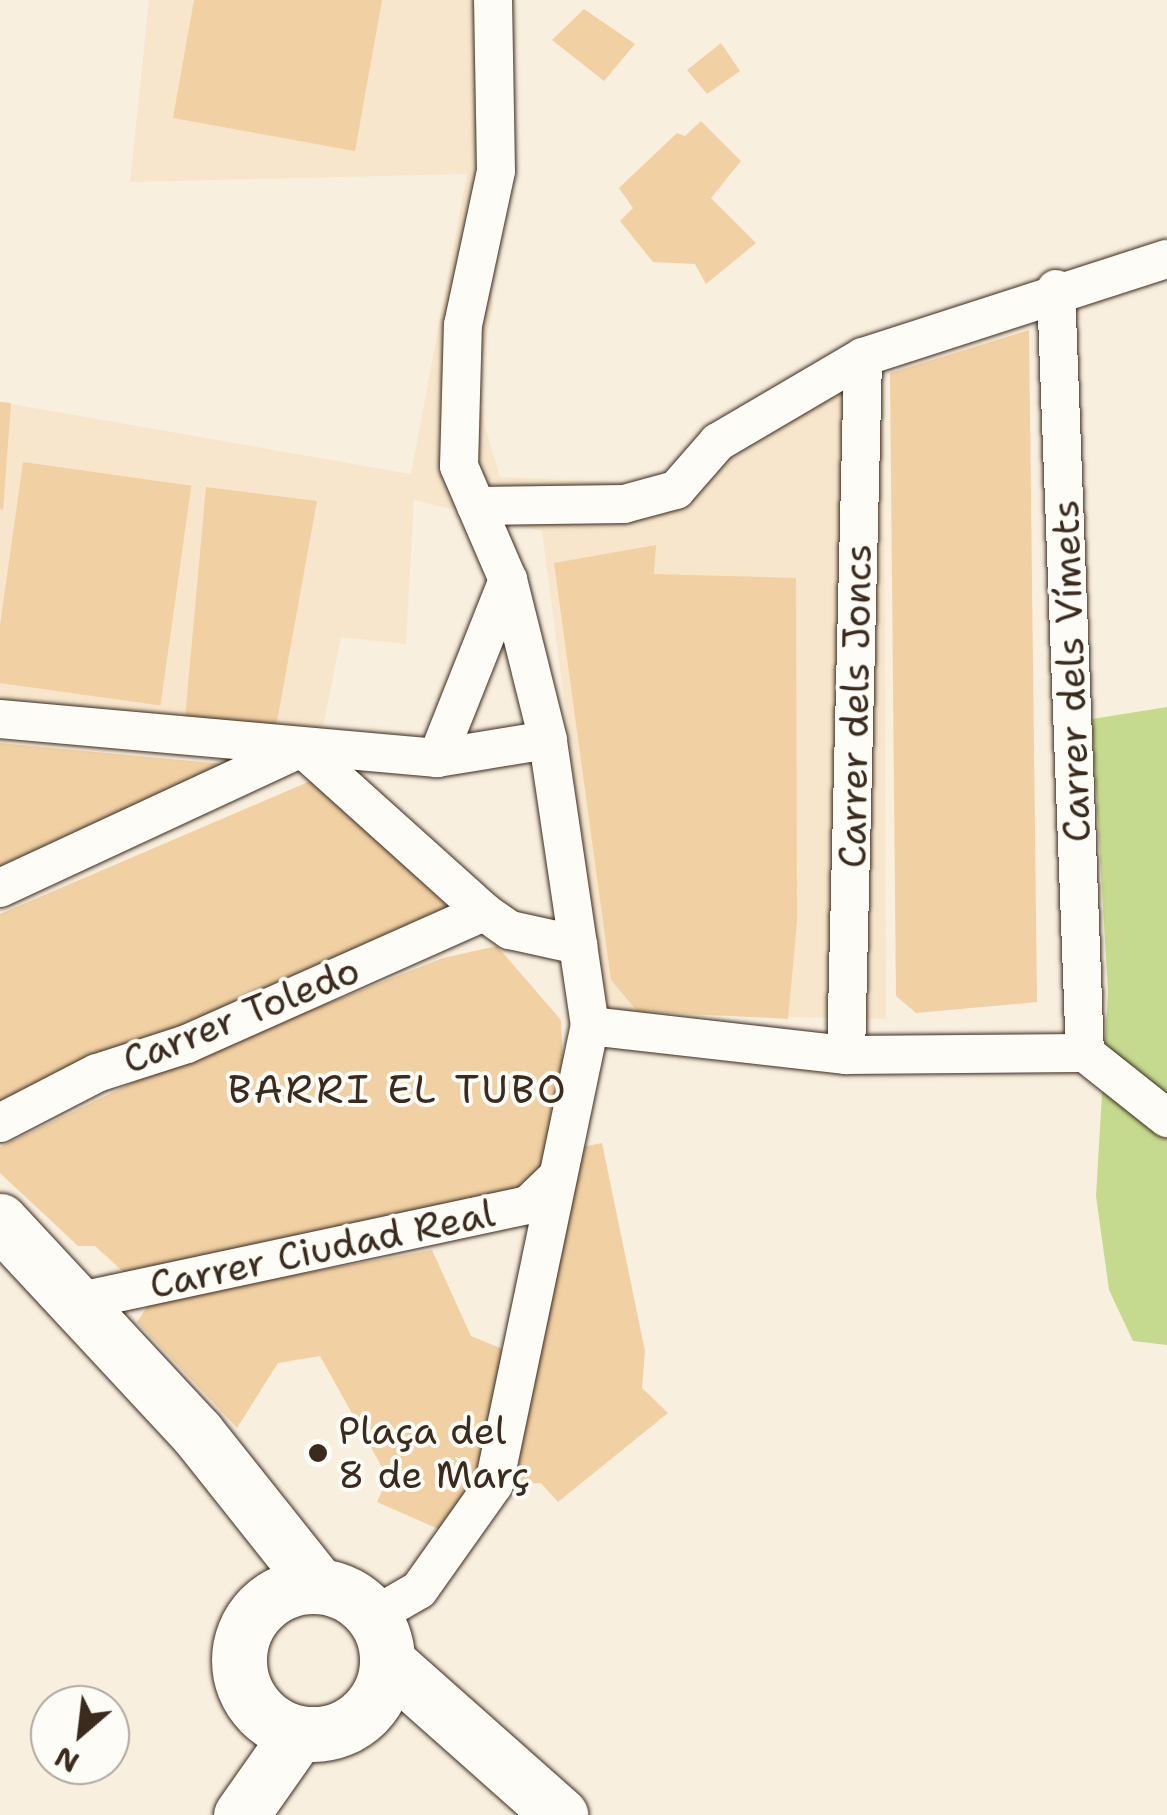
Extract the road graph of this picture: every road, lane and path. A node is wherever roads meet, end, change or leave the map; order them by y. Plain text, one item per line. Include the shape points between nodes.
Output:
1 (494, 0) edge
2 (1167, 260) edge
3 (1056, 289) junction
4 (863, 356) junction
5 (476, 506) junction
6 (508, 580) junction
7 (0, 719) edge
8 (548, 740) junction
9 (302, 748) junction
10 (437, 758) junction
11 (0, 888) edge
12 (497, 921) junction
13 (578, 945) junction
14 (590, 1026) junction
15 (1085, 1053) junction
16 (846, 1055) junction
17 (1167, 1118) edge
18 (0, 1123) edge
19 (554, 1180) junction
20 (0, 1222) edge
21 (80, 1301) junction
22 (294, 1590) junction
23 (381, 1640) junction
24 (367, 1716) junction
25 (281, 1725) junction
26 (468, 1737) junction
27 (249, 1799) edge
28 (560, 1815) edge

1 - 5 street via 496,172 463,325 458,466
2 - 3 street
3 - 4 street
3 - 15 street, Carrer dels Vímets
4 - 5 street via 718,442 676,490 624,504
4 - 16 street, Carrer dels Joncs
5 - 6 street
6 - 8 street
6 - 10 street
7 - 9 street
8 - 10 street
8 - 13 street
9 - 10 street
9 - 11 street
9 - 12 street
12 - 13 street
12 - 18 street, Carrer Toledo via 97,1074
13 - 14 street
14 - 16 street
14 - 19 street
15 - 16 street
15 - 17 street
19 - 21 street, Carrer Ciudad Real via 528,1205
19 - 23 street via 494,1484
20 - 21 street
21 - 22 street via 257,1507
22 - 23 street via 344,1591
22 - 25 street via 244,1630 238,1662 245,1691
23 - 24 street
23 - 26 street
24 - 25 street via 328,1734
24 - 26 street
25 - 27 street
26 - 28 street

